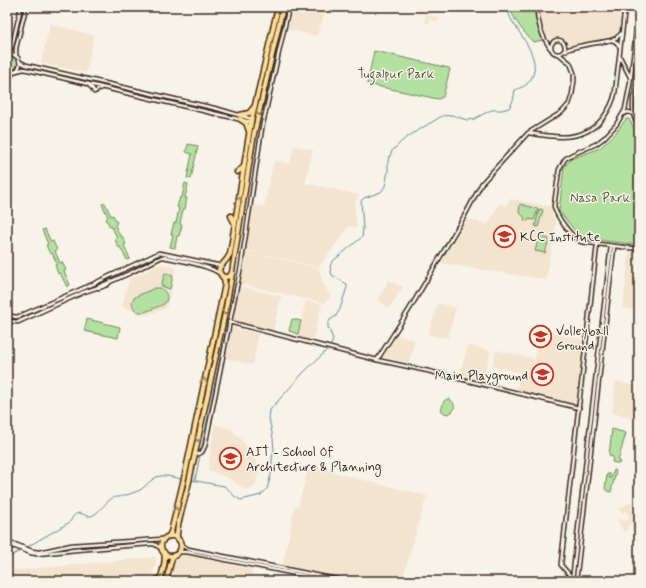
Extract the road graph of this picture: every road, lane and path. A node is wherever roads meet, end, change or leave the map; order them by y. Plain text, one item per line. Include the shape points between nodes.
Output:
1 (21, 7) edge
2 (26, 7) edge
3 (278, 7) edge
4 (283, 7) edge
5 (289, 7) edge
6 (537, 7) edge
7 (625, 7) edge
8 (635, 7) edge
9 (639, 7) edge
10 (636, 31) junction
11 (622, 33) junction
12 (612, 40) junction
13 (546, 41) junction
14 (554, 41) junction
15 (639, 42) edge
16 (563, 43) junction
17 (571, 47) junction
18 (550, 48) junction
19 (620, 48) junction
20 (563, 52) junction
21 (7, 54) edge
22 (559, 54) junction
23 (620, 55) junction
24 (16, 56) junction
25 (565, 59) junction
26 (20, 62) junction
27 (265, 65) junction
28 (49, 66) dead end
29 (48, 70) junction
30 (269, 70) junction
31 (15, 71) junction
32 (7, 72) edge
33 (639, 74) edge
34 (630, 78) junction
35 (635, 79) junction
36 (86, 84) junction
37 (271, 86) junction
38 (7, 88) edge
39 (103, 88) junction
40 (264, 88) junction
41 (629, 88) junction
42 (634, 92) junction
43 (255, 105) junction
44 (626, 105) junction
45 (633, 107) junction
46 (623, 114) junction
47 (634, 114) junction
48 (240, 117) junction
49 (252, 120) junction
50 (639, 128) edge
51 (250, 133) junction
52 (528, 133) junction
53 (244, 167) junction
54 (237, 172) dead end
55 (242, 176) junction
56 (247, 180) junction
57 (231, 216) dead end
58 (235, 225) junction
59 (597, 245) junction
60 (612, 246) junction
61 (639, 249) edge
62 (222, 265) junction
63 (232, 272) junction
64 (221, 274) junction
65 (7, 315) edge
66 (7, 321) edge
67 (230, 322) junction
68 (377, 360) junction
69 (579, 408) junction
70 (194, 457) junction
71 (188, 475) junction
72 (169, 536) junction
73 (177, 538) junction
74 (164, 539) junction
75 (7, 545) edge
76 (181, 545) junction
77 (163, 551) junction
78 (31, 552) junction
79 (177, 553) junction
80 (161, 576) junction
81 (574, 580) edge
82 (154, 581) edge
83 (160, 581) edge
84 (166, 581) edge
85 (331, 581) edge
86 (346, 581) edge

1 - 21 street via 12,46
2 - 24 street
3 - 27 main road
4 - 30 main road
5 - 37 street
6 - 13 street via 538,22
7 - 11 street
8 - 10 street
9 - 10 street
10 - 34 street
11 - 12 street
11 - 19 street
12 - 17 street
12 - 19 street
13 - 14 street
13 - 18 street
14 - 16 street
14 - 18 street
15 - 35 street
16 - 17 street
16 - 20 street
17 - 20 street
18 - 22 street via 554,54
19 - 23 street
20 - 22 street
20 - 25 street
21 - 24 street
22 - 25 street
23 - 34 street
23 - 52 street via 614,102 593,128 561,138
24 - 26 street
25 - 52 street via 570,63 574,73 569,104 562,112
26 - 29 street
26 - 31 street
27 - 30 main road via 268,62
27 - 43 main road
28 - 29 street
29 - 48 street via 218,109
30 - 40 main road
31 - 32 street
31 - 36 street via 24,69
31 - 38 street via 9,79
33 - 35 street
34 - 35 street
34 - 41 street
35 - 42 street
36 - 39 street
36 - 39 street via 90,85 94,92
37 - 40 street
37 - 67 street
39 - 48 street
40 -> 56 main road
41 - 42 street
41 - 44 street
42 - 45 street
43 - 48 main road
43 - 49 main road
44 - 45 street via 629,109
44 - 46 street
45 - 47 street
46 - 47 street
46 - 59 street via 600,142 565,159 560,170 555,211 578,241
47 - 50 street
48 - 49 street
48 - 51 main road
49 - 51 main road
51 - 53 main road
52 - 68 street via 482,183 409,310
53 - 54 main road
53 - 55 main road
55 - 56 main road via 244,175 244,180
58 -> 55 main road
56 - 63 main road
57 - 58 main road
58 - 62 main road via 230,254
59 - 60 street
59 - 69 street
60 - 61 street
60 - 81 street
62 - 63 main road via 230,265
62 - 64 main road via 219,269
62 - 65 street via 159,253 20,316
63 - 64 main road via 226,277
63 -> 70 main road
64 - 66 street via 214,269 164,257 110,281 107,285 84,292 18,322
71 -> 64 main road via 225,283
67 - 68 street
67 - 70 street via 205,446 202,452
68 - 69 street
69 - 81 street via 561,562
70 - 71 main road
72 -> 71 main road via 183,484
71 - 73 main road
72 - 73 main road
72 - 74 main road
73 - 76 main road
74 - 77 main road
74 - 78 street
75 - 78 street
76 - 79 main road
76 - 86 street via 188,549
77 - 78 street via 154,544 149,544 37,554
77 - 79 main road via 169,555
77 - 80 main road via 165,557
79 - 84 main road via 172,558
79 - 85 street via 188,552
80 - 82 street
80 - 83 main road

